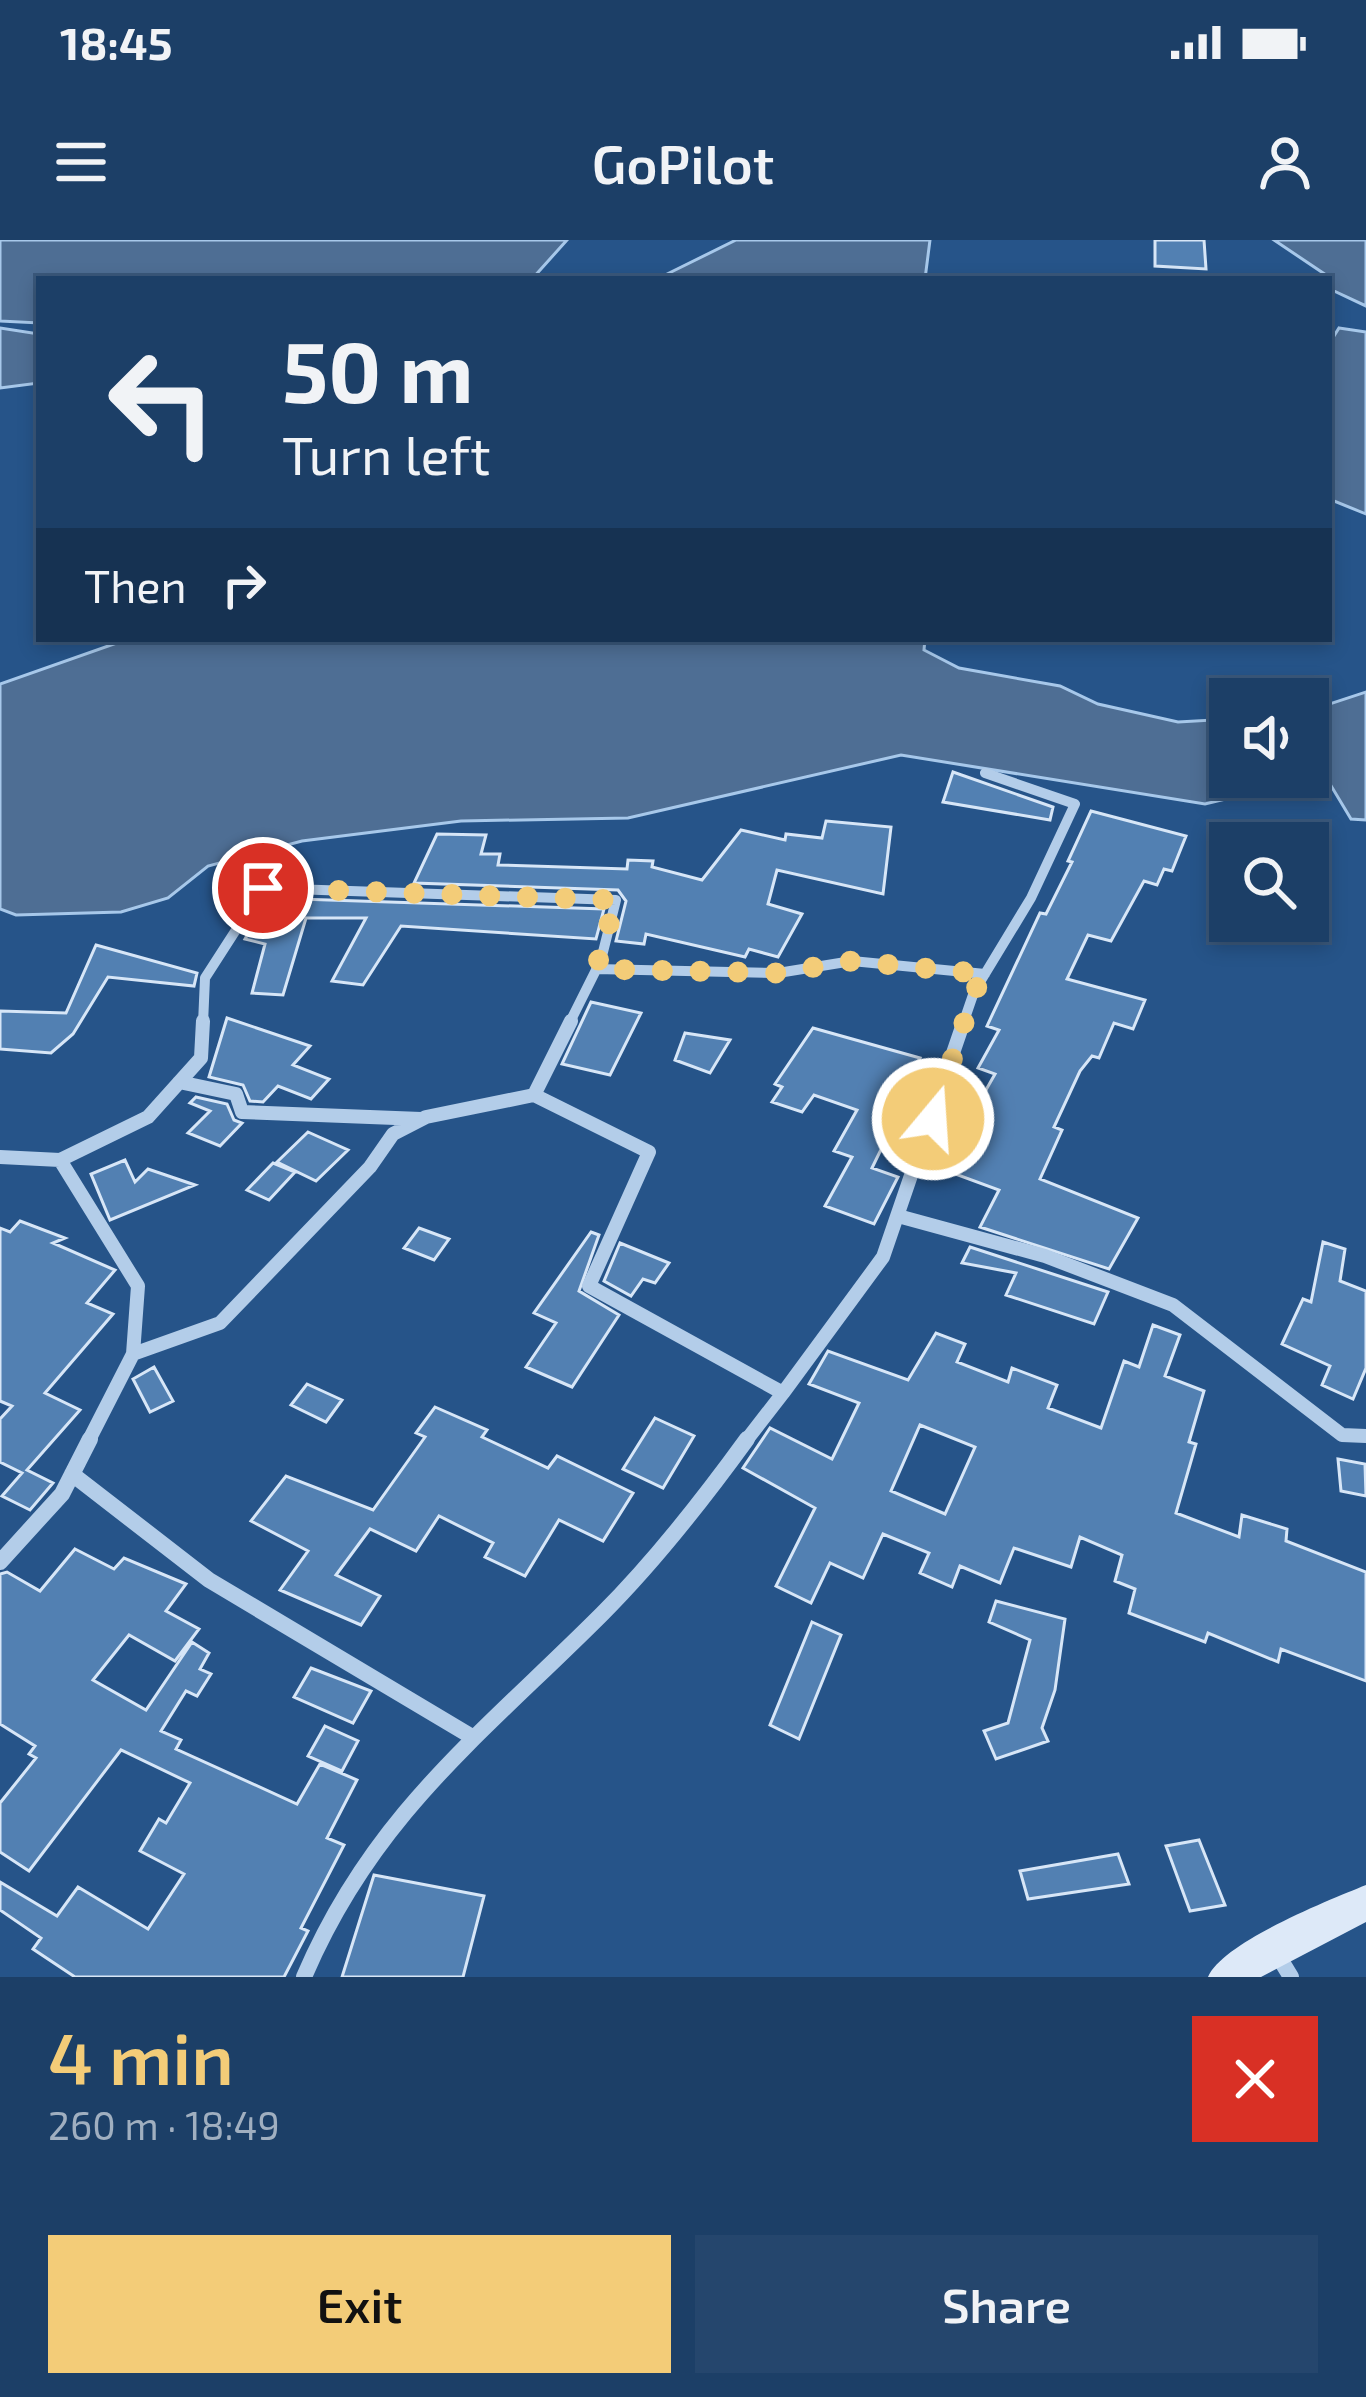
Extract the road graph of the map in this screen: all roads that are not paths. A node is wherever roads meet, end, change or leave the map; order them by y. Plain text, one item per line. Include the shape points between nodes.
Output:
1 (985, 773) dead end
2 (596, 969) junction
3 (985, 974) junction
4 (178, 1082) junction
5 (534, 1095) junction
6 (422, 1119) junction
7 (0, 1157) edge
8 (60, 1160) junction
9 (898, 1216) junction
10 (133, 1354) junction
11 (783, 1393) junction
12 (1366, 1436) edge
13 (72, 1474) junction
14 (0, 1562) edge
15 (474, 1738) junction
16 (1366, 1903) edge
17 (1282, 1962) edge
18 (304, 1977) edge
19 (1228, 1977) edge

1 - 3 street via 1075,804
2 - 3 street via 778,973 852,961
2 - 4 street via 616,900 263,888 205,979 201,1058
2 - 5 street
3 - 9 street
4 - 6 street via 236,1094 242,1112
4 - 8 street via 148,1117
5 - 6 street
5 - 11 street via 649,1152 589,1286
6 - 10 street via 393,1134 220,1323
7 - 8 street
8 - 10 street via 138,1286
9 - 11 street via 883,1257
9 - 12 street via 1045,1256 1173,1305 1342,1435
10 - 13 street
11 - 15 street via 648,1566
13 - 14 street
13 - 15 street via 209,1580
15 - 18 street via 384,1832 318,1935
16 - 17 street
17 - 19 street

